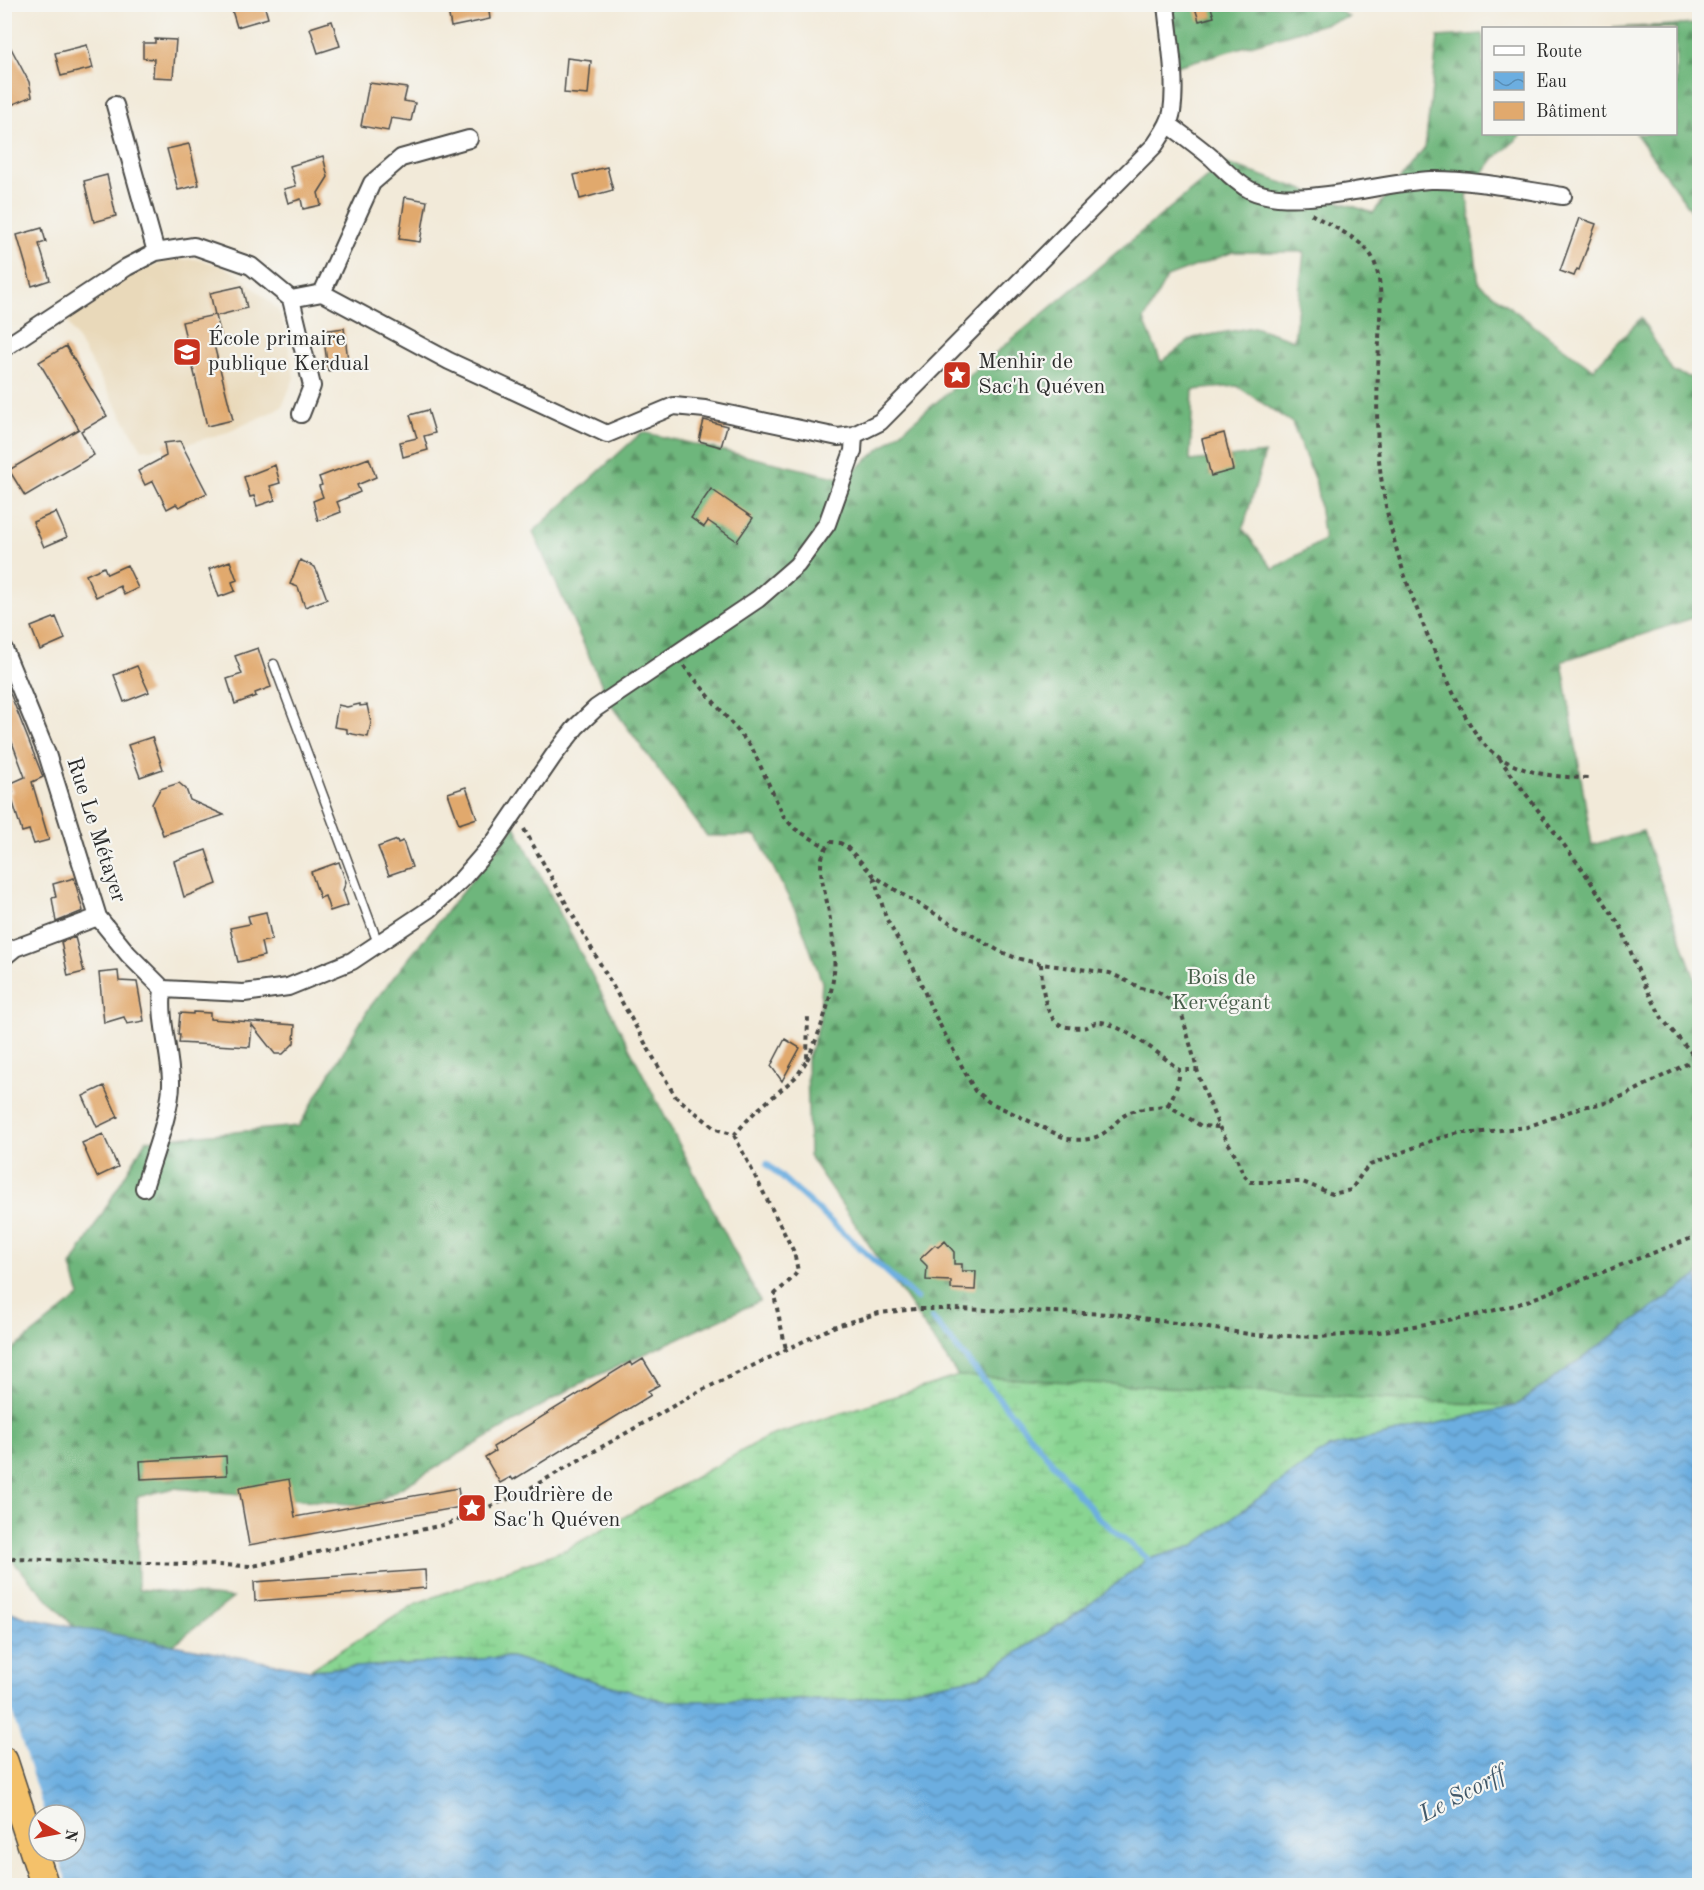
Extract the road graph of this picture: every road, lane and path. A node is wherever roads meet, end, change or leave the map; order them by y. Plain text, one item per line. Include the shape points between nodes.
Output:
1 (1166, 4) edge
2 (115, 105) dead end
3 (1168, 124) junction
4 (469, 140) dead end
5 (1563, 196) dead end
6 (1284, 199) junction
7 (156, 252) junction
8 (322, 293) junction
9 (291, 299) junction
10 (4, 348) edge
11 (301, 414) dead end
12 (854, 435) junction
13 (4, 649) edge
14 (676, 656) junction
15 (274, 664) dead end
16 (1497, 756) junction
17 (1588, 778) dead end
18 (515, 813) junction
19 (826, 847) junction
20 (874, 876) junction
21 (99, 917) junction
22 (378, 943) junction
23 (4, 957) edge
24 (1041, 964) junction
25 (163, 989) junction
26 (808, 1013) dead end
27 (1698, 1057) edge
28 (807, 1060) junction
29 (1179, 1070) junction
30 (1197, 1070) junction
31 (1168, 1105) junction
32 (1219, 1127) junction
33 (734, 1135) junction
34 (144, 1188) dead end
35 (1700, 1235) edge
36 (786, 1349) junction
37 (4, 1554) edge
38 (4, 1761) edge
39 (45, 1886) edge

1 - 3 street via 1173,94
2 - 7 street
3 - 6 street via 1232,178 1251,190
3 - 12 street via 1155,145 880,422
4 - 8 street via 401,158 372,183
5 - 6 street via 1434,180
6 - 16 path via 1359,242 1372,256 1381,283 1378,450 1401,569 1462,710
7 - 9 street via 194,246 251,266
7 - 10 street
8 - 9 street
8 - 12 street via 449,361 607,434 674,406 838,437
9 - 11 street via 312,386
12 - 14 street via 853,451 827,524 797,565 758,599
13 - 21 street, Rue Le Métayer via 47,754
14 - 18 street via 596,708 576,727
14 - 19 path via 752,748 784,817 795,829
15 - 22 lane
16 - 17 path via 1544,776
16 - 27 path via 1621,927 1663,1020
18 - 22 street via 462,879 430,909
18 - 33 path via 675,1096 716,1129
19 - 20 path via 831,842 840,843
19 - 28 path via 821,866 834,970 821,1024
20 - 24 path via 986,944
20 - 31 path via 886,918 975,1091 1048,1131 1081,1141 1096,1138 1132,1112
21 - 23 street via 15,948
21 - 25 street, Rue Le Métayer
22 - 25 street via 352,961 288,987 244,993
24 - 29 path via 1042,995 1053,1018 1065,1027 1098,1022 1113,1026
24 - 30 path via 1110,973 1170,1000 1181,1011
25 - 34 street via 161,1007 170,1099
26 - 28 path
27 - 32 path via 1605,1103 1527,1127 1459,1132 1433,1140 1370,1166 1351,1190 1332,1194 1303,1182 1250,1182
28 - 33 path via 797,1076
29 - 30 path
29 - 31 path via 1176,1092
30 - 32 path
31 - 32 path via 1201,1126
33 - 36 path via 794,1252 798,1271 774,1295
35 - 36 path via 1518,1304 1379,1332 1319,1337 1255,1335 1115,1314 916,1309 879,1313 833,1326
36 - 37 path via 693,1394 520,1494 448,1524 253,1566 14,1559
38 - 39 highway

